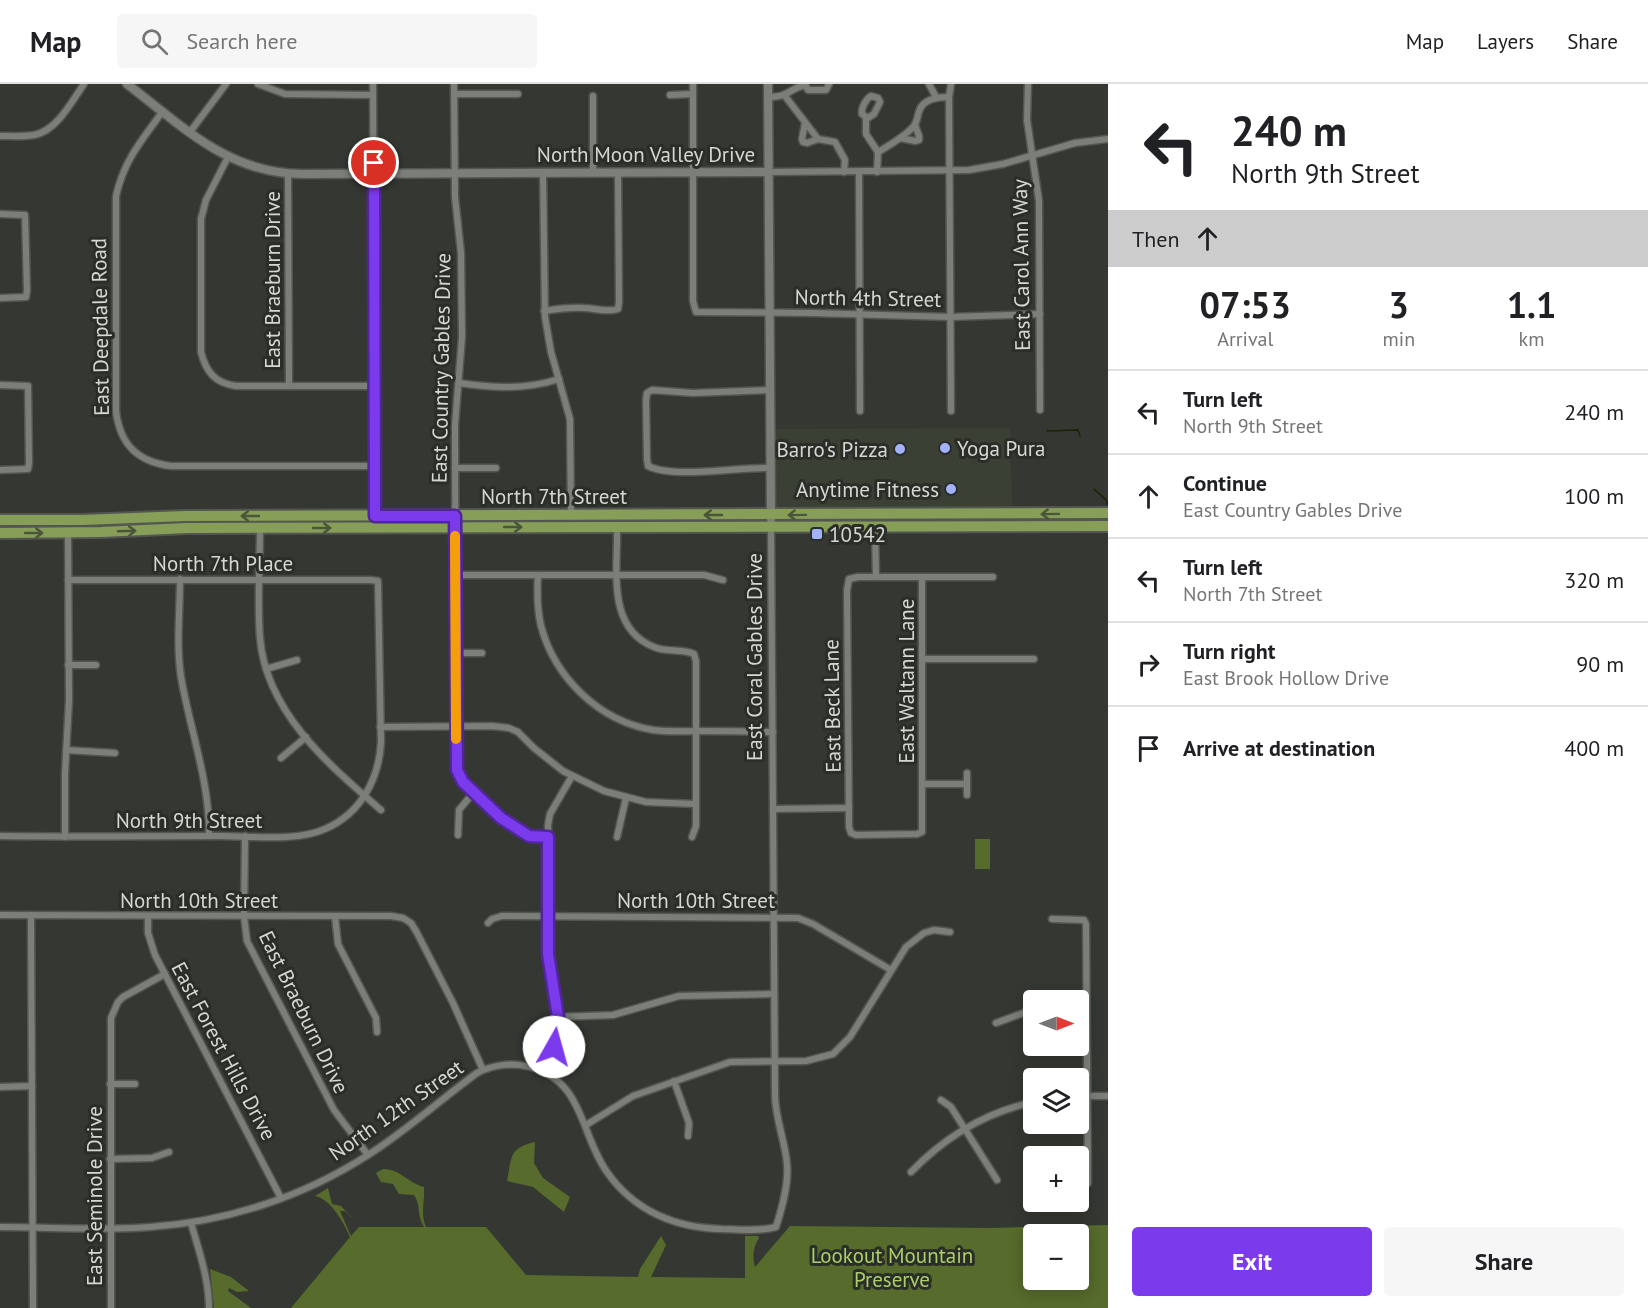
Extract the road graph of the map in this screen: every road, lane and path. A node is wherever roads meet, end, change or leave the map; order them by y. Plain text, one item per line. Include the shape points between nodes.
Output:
1 (84, 84) edge
2 (127, 84) edge
3 (226, 84) edge
4 (258, 84) edge
5 (373, 84) edge
6 (454, 84) edge
7 (693, 84) edge
8 (768, 84) edge
9 (829, 84) edge
10 (929, 84) edge
11 (951, 84) edge
12 (1028, 84) edge
13 (805, 85) edge
14 (454, 94) junction
15 (518, 94) dead end
16 (693, 94) junction
17 (373, 95) junction
18 (670, 95) dead end
19 (592, 96) dead end
20 (785, 96) junction
21 (768, 97) junction
22 (936, 97) junction
23 (949, 97) junction
24 (164, 111) junction
25 (866, 118) dead end
26 (805, 123) junction
27 (915, 125) junction
28 (190, 132) junction
29 (0, 136) edge
30 (900, 138) junction
31 (818, 139) junction
32 (1108, 139) edge
33 (878, 152) junction
34 (1034, 155) junction
35 (228, 157) junction
36 (950, 171) junction
37 (543, 172) junction
38 (593, 172) junction
39 (618, 172) junction
40 (693, 172) junction
41 (768, 172) junction
42 (844, 172) junction
43 (859, 172) junction
44 (877, 172) junction
45 (288, 173) junction
46 (374, 173) junction
47 (455, 173) junction
48 (0, 214) edge
49 (0, 298) edge
50 (544, 311) junction
51 (770, 312) junction
52 (860, 314) junction
53 (1040, 314) junction
54 (950, 317) junction
55 (559, 378) junction
56 (459, 383) junction
57 (0, 385) edge
58 (289, 386) junction
59 (375, 386) junction
60 (770, 390) junction
61 (1040, 410) dead end
62 (860, 411) dead end
63 (951, 411) dead end
64 (375, 466) junction
65 (455, 468) junction
66 (496, 468) dead end
67 (770, 468) junction
68 (0, 470) edge
69 (1103, 513) edge
70 (571, 515) junction
71 (375, 516) junction
72 (0, 520) edge
73 (68, 520) junction
74 (771, 521) junction
75 (455, 522) junction
76 (1108, 524) edge
77 (875, 527) junction
78 (260, 528) junction
79 (617, 528) junction
80 (68, 532) junction
81 (0, 533) edge
82 (455, 575) junction
83 (538, 575) junction
84 (617, 575) junction
85 (876, 577) junction
86 (922, 577) junction
87 (993, 577) dead end
88 (180, 579) junction
89 (68, 580) junction
90 (260, 580) junction
91 (723, 580) dead end
92 (378, 581) joint
93 (456, 653) junction
94 (482, 653) dead end
95 (922, 659) junction
96 (1034, 659) dead end
97 (297, 660) dead end
98 (68, 665) junction
99 (96, 665) dead end
100 (266, 669) junction
101 (380, 727) junction
102 (456, 727) junction
103 (696, 731) junction
104 (773, 732) junction
105 (306, 737) junction
106 (66, 750) junction
107 (115, 753) dead end
108 (281, 758) dead end
109 (967, 773) dead end
110 (572, 776) junction
111 (923, 784) junction
112 (967, 784) junction
113 (473, 793) junction
114 (967, 795) dead end
115 (365, 796) junction
116 (626, 798) junction
117 (696, 804) junction
118 (849, 808) junction
119 (773, 809) junction
120 (381, 810) dead end
121 (851, 833) joint
122 (458, 835) dead end
123 (0, 836) edge
124 (65, 837) junction
125 (209, 837) junction
126 (245, 837) junction
127 (548, 837) junction
128 (617, 837) dead end
129 (692, 837) dead end
130 (0, 915) edge
131 (31, 915) junction
132 (148, 916) junction
133 (244, 916) junction
134 (335, 916) junction
135 (548, 916) junction
136 (773, 917) junction
137 (1052, 919) dead end
138 (488, 923) dead end
139 (950, 932) dead end
140 (891, 970) junction
141 (165, 974) junction
142 (1086, 990) edge
143 (774, 994) junction
144 (1023, 1013) edge
145 (558, 1017) junction
146 (996, 1023) dead end
147 (377, 1032) dead end
148 (774, 1061) junction
149 (483, 1070) junction
150 (543, 1072) junction
151 (674, 1081) junction
152 (110, 1084) junction
153 (135, 1084) dead end
154 (32, 1086) junction
155 (0, 1087) edge
156 (1108, 1096) edge
157 (1089, 1097) edge
158 (941, 1100) dead end
159 (1023, 1106) edge
160 (586, 1125) junction
161 (965, 1129) junction
162 (688, 1136) dead end
163 (169, 1152) dead end
164 (368, 1155) junction
165 (110, 1159) junction
166 (911, 1172) dead end
167 (997, 1180) dead end
168 (281, 1198) junction
169 (191, 1223) junction
170 (0, 1227) edge
171 (33, 1227) junction
172 (776, 1227) joint
173 (111, 1228) junction
174 (33, 1308) edge
175 (111, 1308) edge
176 (209, 1308) edge

1 - 29 street via 46,130 34,135
2 - 24 street, North Moon Valley Drive
3 - 28 street
4 - 17 street via 285,94
5 - 17 street
6 - 14 street, East Country Gables Drive
7 - 16 street
8 - 21 street, East Coral Gables Drive
9 - 13 street via 822,91 808,90
10 - 22 street
11 - 23 street
12 - 34 street, East Carol Ann Way via 1026,112
13 - 20 street
14 - 15 street
14 - 47 street, East Country Gables Drive
16 - 18 street
16 - 40 street
17 - 46 street
19 - 38 street
20 - 21 street
20 - 26 street
21 - 41 street, East Coral Gables Drive
22 - 23 street
22 - 27 street via 921,107
23 - 36 street
24 - 28 street, North Moon Valley Drive
24 - 64 street, East Deepdale Road via 130,156 116,196 116,411 122,436 136,453 156,464 171,466
25 - 33 street via 866,134
26 - 31 street
26 - 31 street via 803,142
27 - 30 street
27 - 30 street via 919,140
28 - 35 street, North Moon Valley Drive
30 - 33 street
31 - 42 street via 835,142 844,160
32 - 34 street, North Moon Valley Drive via 1075,143
33 - 44 street
34 - 36 street, North Moon Valley Drive via 988,168
34 - 53 street, East Carol Ann Way via 1039,201
35 - 45 street, North Moon Valley Drive via 259,169
35 - 58 street via 206,200 201,219 204,364 208,372 225,384
36 - 44 street, North Moon Valley Drive
36 - 54 street
37 - 38 street, North Moon Valley Drive
37 - 47 street, North Moon Valley Drive
37 - 50 street
38 - 39 street, North Moon Valley Drive
39 - 40 street, North Moon Valley Drive
39 - 50 street via 618,309
40 - 41 street, North Moon Valley Drive
40 - 51 street, North 4th Street via 696,312
41 - 42 street, North Moon Valley Drive
41 - 51 street, East Coral Gables Drive
42 - 43 street, North Moon Valley Drive
43 - 44 street, North Moon Valley Drive
43 - 52 street
45 - 46 street, North Moon Valley Drive
45 - 58 street, East Braeburn Drive
46 - 47 street, North Moon Valley Drive
46 - 59 street
47 - 56 street, East Country Gables Drive via 462,263
48 - 49 street via 25,215 26,297
50 - 55 street
51 - 52 street, North 4th Street
51 - 60 street, East Coral Gables Drive
52 - 54 street, North 4th Street
52 - 62 street
53 - 54 street, North 4th Street
53 - 61 street, East Carol Ann Way
54 - 63 street
55 - 56 street via 512,388
55 - 70 street via 570,418
56 - 65 street, East Country Gables Drive
57 - 68 street via 28,386 29,463 28,469
58 - 59 street
59 - 64 street
60 - 67 street, East Coral Gables Drive
60 - 67 street via 652,390 647,393 646,459 648,466 655,469
64 - 71 street
65 - 66 street
65 - 75 street, East Country Gables Drive
67 - 74 street, East Coral Gables Drive
69 -> 74 main road, North 7th Street
69 - 76 main road
74 -> 70 main road, North 7th Street
70 - 75 main road, North 7th Street
71 -> 73 main road, North 7th Street
71 - 75 main road, North 7th Street
72 - 73 main road, North 7th Street
73 - 80 street
74 - 77 main road, North 7th Street
74 - 79 main road, North 7th Street
74 - 104 street, East Coral Gables Drive
78 -> 75 main road, North 7th Street
75 -> 79 main road, North 7th Street
75 - 82 street, East Country Gables Drive
76 - 77 main road, North 7th Street
77 - 85 street
80 -> 78 main road, North 7th Street
78 - 90 street
79 - 84 street
81 -> 80 main road, North 7th Street
80 - 89 street
82 - 83 street
82 - 93 street, East Country Gables Drive
83 - 84 street
83 - 103 street via 538,609 546,642 579,691 612,716 640,727
84 - 91 street via 704,575
84 - 103 street via 619,608 634,634 653,647 694,654
85 - 86 street
85 - 118 street, East Beck Lane via 849,579 847,590
86 - 87 street
86 - 95 street, East Waltann Lane
88 - 89 street, North 7th Place
88 - 90 street, North 7th Place
88 - 125 street via 180,666 206,790
89 - 98 street
90 - 92 street, North 7th Place
90 - 100 street via 260,639
92 - 101 street, North 9th Street
93 - 94 street
93 - 102 street, East Country Gables Drive
95 - 96 street
95 - 111 street, East Waltann Lane
97 - 100 street
98 - 99 street
98 - 106 street
100 - 105 street via 277,696
101 - 102 street
101 - 115 street, North 9th Street via 378,767
102 - 110 street via 509,728
102 - 113 street, East Country Gables Drive via 457,770
103 - 104 street
103 - 117 street
104 - 119 street, East Coral Gables Drive
105 - 108 street
105 - 115 street via 326,762
106 - 107 street
106 - 124 street
109 - 112 street
110 - 116 street
110 - 127 street via 550,814
111 - 112 street, East Waltann Lane
111 - 121 street, East Waltann Lane via 922,832
112 - 114 street
113 - 122 street via 459,810
113 - 127 street via 524,834
115 - 120 street
115 - 126 street, North 9th Street via 348,815 316,832
116 - 117 street
116 - 128 street
117 - 129 street
118 - 119 street
118 - 121 street, East Beck Lane
119 - 136 street, East Coral Gables Drive
123 - 124 street, North 9th Street
124 - 125 street, North 9th Street
125 - 126 street, North 9th Street
126 - 133 street, East Braeburn Drive
127 - 135 street
130 - 131 street, North 10th Street
131 - 132 street, North 10th Street
131 - 154 street
132 - 133 street, North 10th Street
132 - 141 street, East Forest Hills Drive via 150,944
133 - 134 street, North 10th Street
133 - 164 street, East Braeburn Drive via 247,941 295,1036 334,1110
134 - 147 street via 338,944 376,1018
134 - 149 street, North 10th Street via 398,917 411,923
135 - 136 street, North 10th Street
135 - 138 street, North 10th Street via 502,916
135 - 145 street via 548,954
136 - 140 street, North 10th Street via 805,920
136 - 143 street, East Coral Gables Drive
137 - 142 street via 1080,918 1086,924
139 - 140 street via 939,929 924,933 906,947
140 - 148 street via 840,1049 814,1060
141 - 152 street, East Seminole Drive via 130,992 113,1010
141 - 168 street, East Forest Hills Drive
143 - 145 street via 679,996 613,1015
143 - 148 street, East Coral Gables Drive
144 - 146 street
145 - 150 street via 554,1047
148 - 151 street via 730,1062
148 - 172 street, East Coral Gables Drive via 775,1106 787,1170
149 - 150 street, North 12th Street via 517,1065
149 - 164 street, North 12th Street
150 - 160 street, North 12th Street via 568,1091
151 - 160 street via 633,1096
151 - 162 street via 689,1123
152 - 153 street, East Seminole Drive
152 - 165 street, East Seminole Drive
154 - 155 street
154 - 171 street
156 - 157 street
158 - 161 street via 951,1107
159 - 161 street
160 - 172 street, North 12th Street via 606,1171 627,1194 657,1215 700,1228
161 - 166 street
161 - 167 street
163 - 165 street via 152,1158
164 - 168 street, North 12th Street
165 - 173 street, East Seminole Drive
168 - 169 street, North 12th Street
169 - 173 street, North 12th Street
169 - 176 street via 203,1264
170 - 171 street, North 12th Street
171 - 173 street, North 12th Street
171 - 174 street
173 - 175 street, East Seminole Drive

